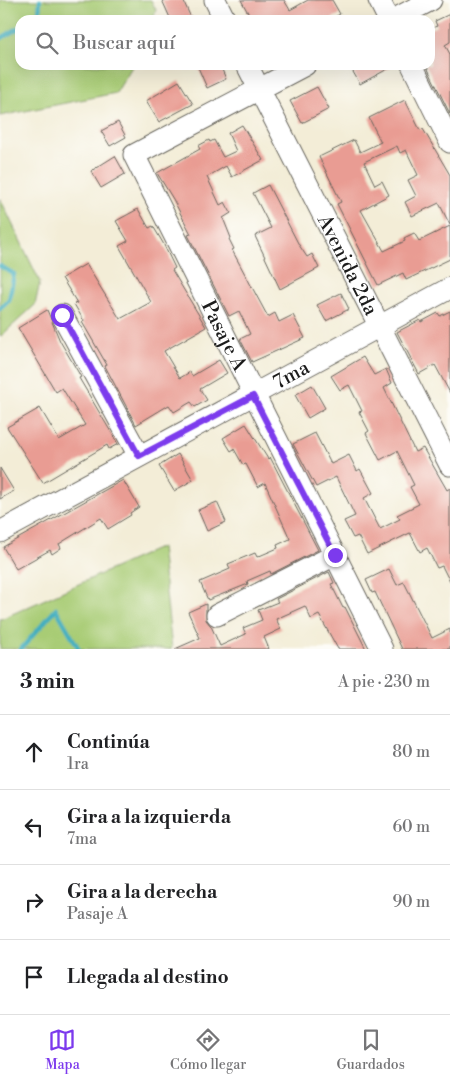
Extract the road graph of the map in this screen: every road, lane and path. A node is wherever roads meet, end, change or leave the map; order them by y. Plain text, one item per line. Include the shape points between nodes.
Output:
1 (214, 0) edge
2 (379, 0) edge
3 (431, 0) edge
4 (222, 15) edge
5 (386, 15) edge
6 (402, 15) edge
7 (250, 70) edge
8 (295, 70) edge
9 (414, 70) edge
10 (259, 88) junction
11 (450, 142) edge
12 (450, 288) edge
13 (62, 315) dead end
14 (379, 327) junction
15 (253, 396) junction
16 (139, 456) junction
17 (450, 465) edge
18 (0, 532) edge
19 (335, 555) junction
20 (217, 615) dead end
21 (382, 649) edge

1 - 4 street
2 - 5 street
3 - 6 street
7 - 10 street, Avenida 2da
8 - 10 street
9 - 11 street
10 - 14 street, Avenida 2da
10 - 15 street, Pasaje A via 134,155
12 - 14 street, 7ma
13 - 16 street
14 - 15 street, 7ma
14 - 17 street, Avenida 2da
15 - 16 street, 7ma
15 - 19 street, Pasaje A
16 - 18 street, 7ma
19 - 20 street
19 - 21 street, Pasaje A

